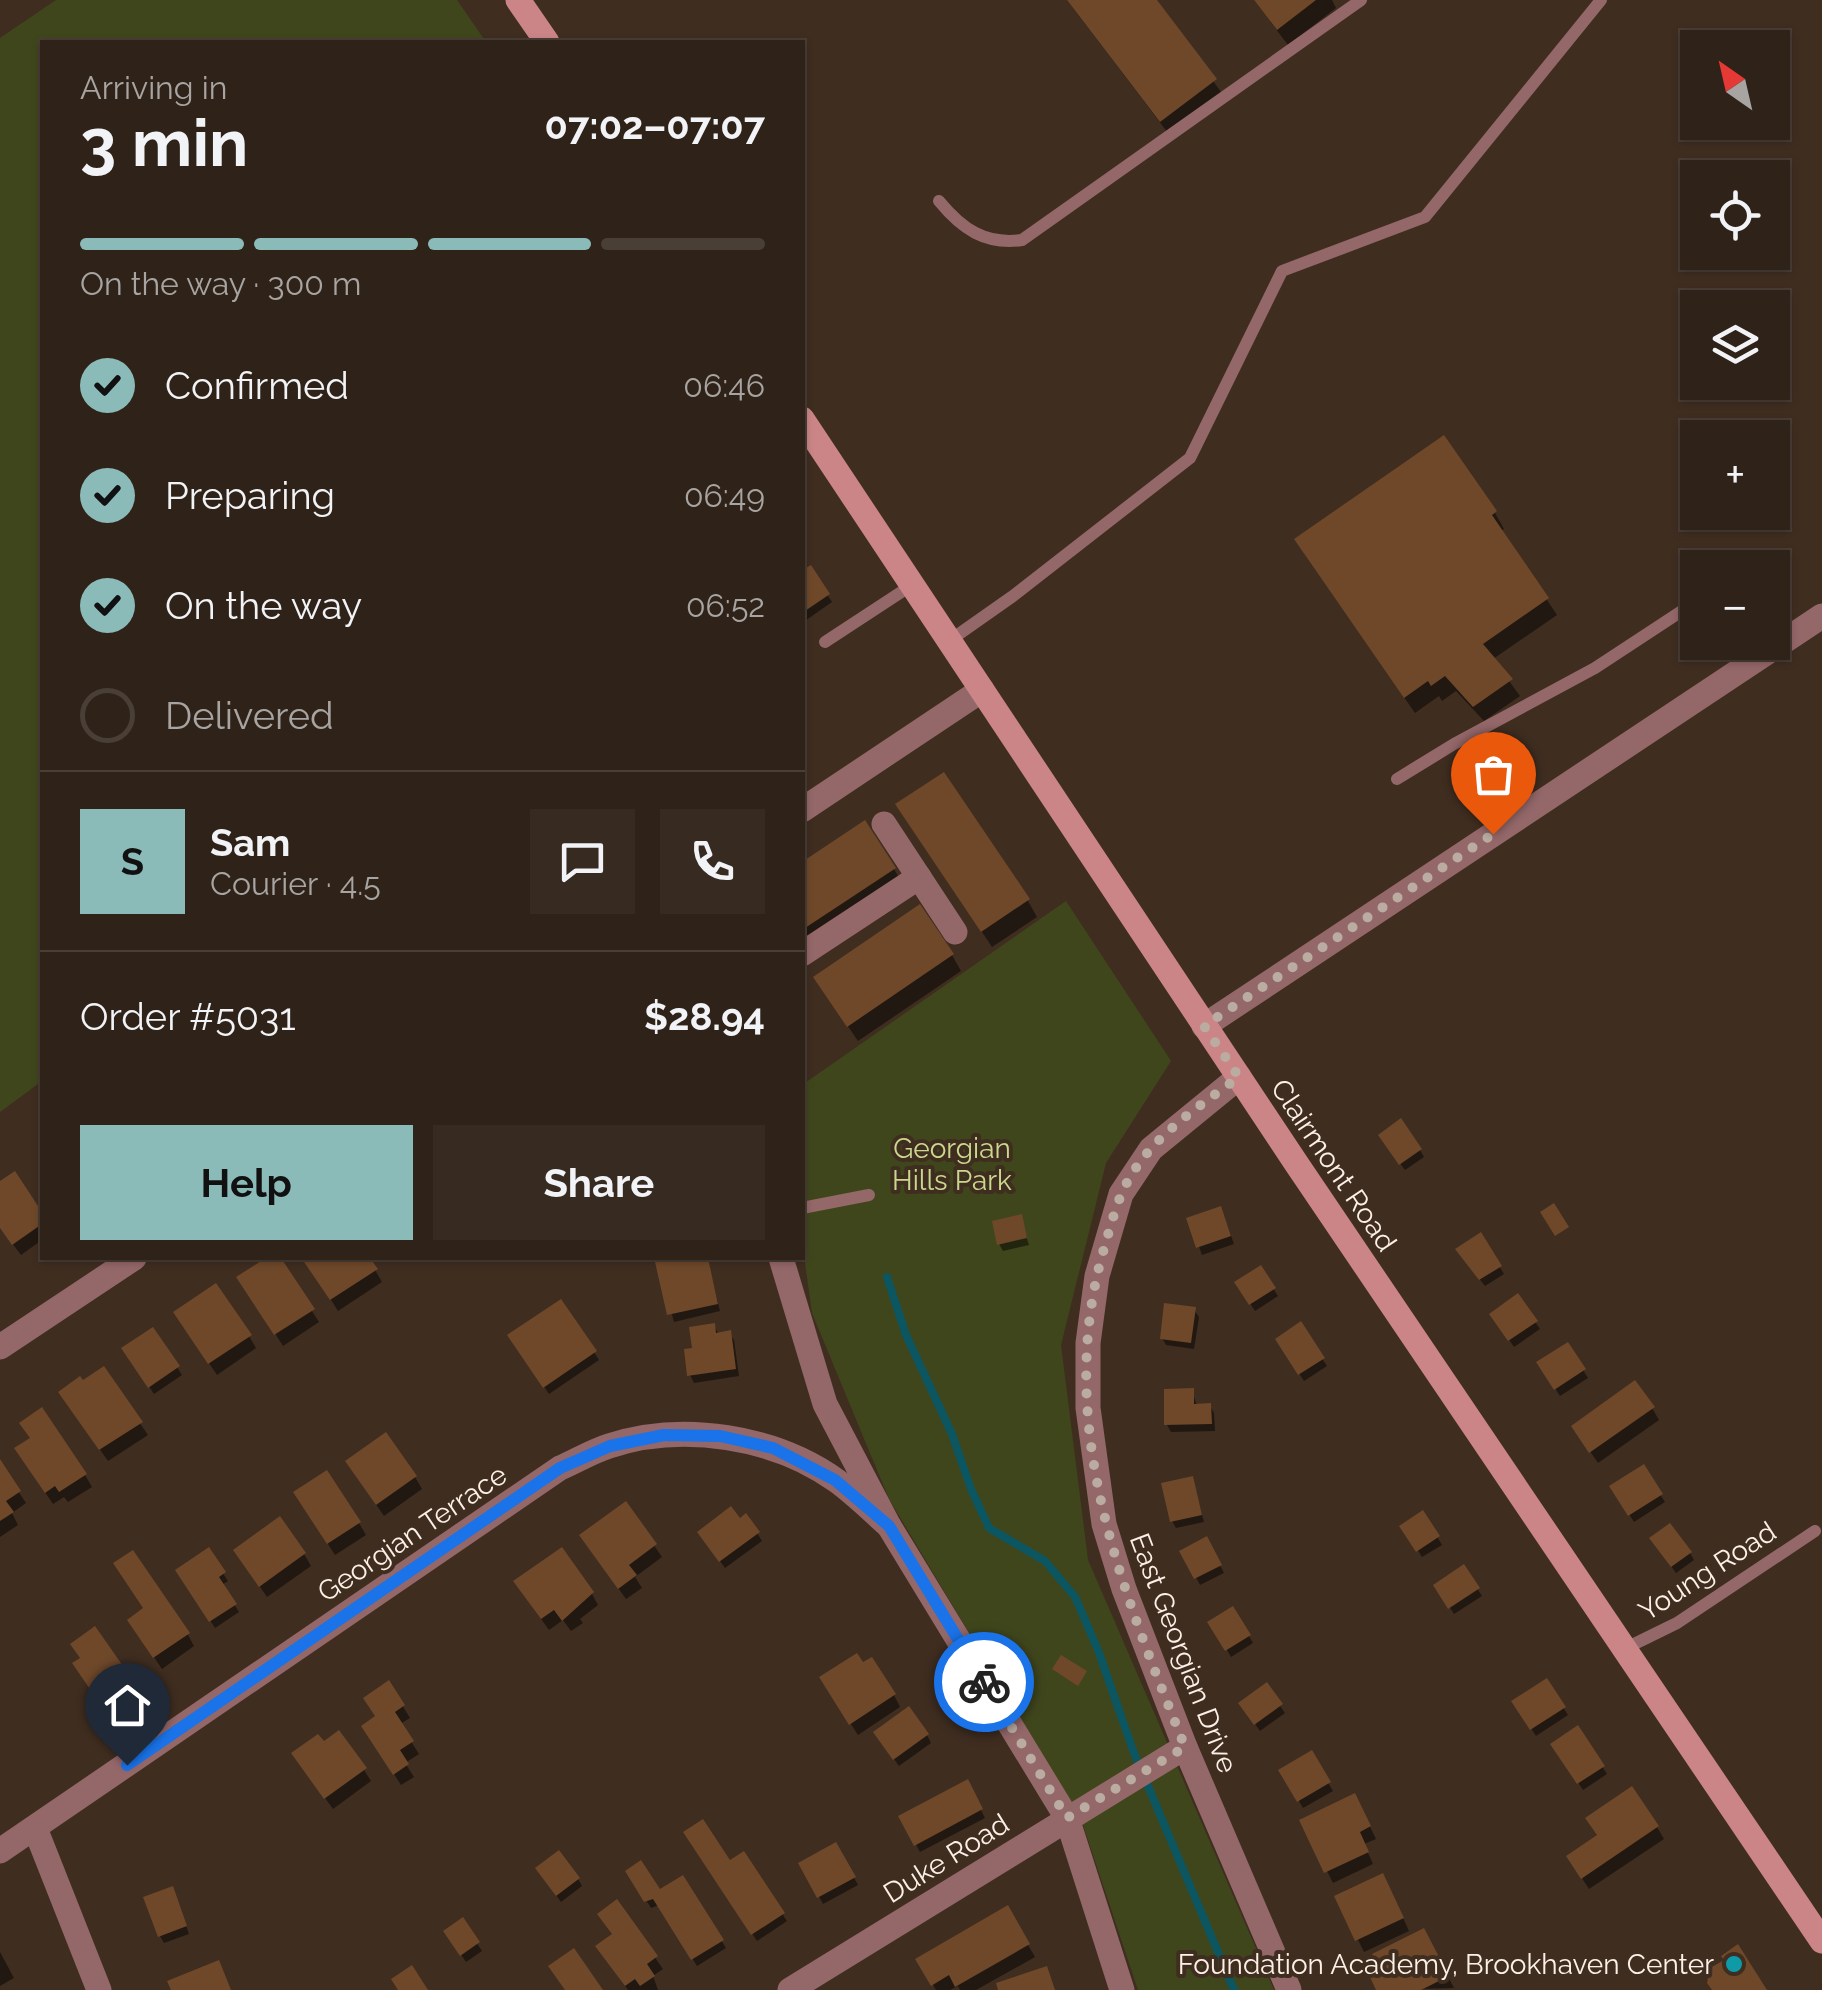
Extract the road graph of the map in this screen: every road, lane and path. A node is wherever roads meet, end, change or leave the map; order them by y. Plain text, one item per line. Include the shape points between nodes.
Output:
1 (518, 0) edge
2 (1360, 0) edge
3 (1601, 0) edge
4 (546, 40) edge
5 (939, 201) dead end
6 (805, 424) edge
7 (912, 585) junction
8 (1680, 612) edge
9 (1822, 616) edge
10 (949, 641) junction
11 (825, 642) dead end
12 (982, 690) junction
13 (1397, 778) dead end
14 (805, 808) edge
15 (884, 824) dead end
16 (919, 877) junction
17 (956, 932) dead end
18 (805, 952) edge
19 (1204, 1026) junction
20 (1239, 1077) junction
21 (869, 1196) dead end
22 (805, 1207) edge
23 (131, 1260) edge
24 (782, 1260) edge
25 (0, 1347) edge
26 (889, 1526) junction
27 (1815, 1530) dead end
28 (1624, 1649) junction
29 (1185, 1747) junction
30 (1067, 1818) junction
31 (35, 1828) junction
32 (0, 1851) edge
33 (1822, 1941) edge
34 (99, 1990) edge
35 (790, 1990) edge
36 (1122, 1990) edge
37 (1289, 1990) edge

1 - 4 main road
2 - 5 lane via 1022,240 978,236
3 - 10 lane via 1425,217 1282,270 1190,458
6 - 7 main road, Clairmont Road
7 - 10 main road, Clairmont Road
7 - 11 lane
8 - 13 lane via 1595,668
9 - 19 street
10 - 12 main road, Clairmont Road
12 - 14 street
12 - 19 main road, Clairmont Road
15 - 16 street
16 - 17 street
16 - 18 street
19 - 20 main road, Clairmont Road
20 - 28 main road, Clairmont Road
20 - 29 street, East Georgian Drive via 1171,1129 1130,1175 1096,1276 1088,1343 1088,1408 1104,1524
21 - 22 lane
23 - 25 street
24 - 26 street via 825,1404
26 - 30 street
26 - 31 street, Georgian Terrace via 835,1480 773,1448 683,1435 610,1446 560,1468
27 - 28 lane, Young Road via 1677,1623
28 - 33 main road, Clairmont Road
29 - 30 street, Duke Road
29 - 37 street, East Georgian Drive
30 - 35 street, Duke Road
30 - 36 street
31 - 32 street, Georgian Terrace
31 - 34 street

